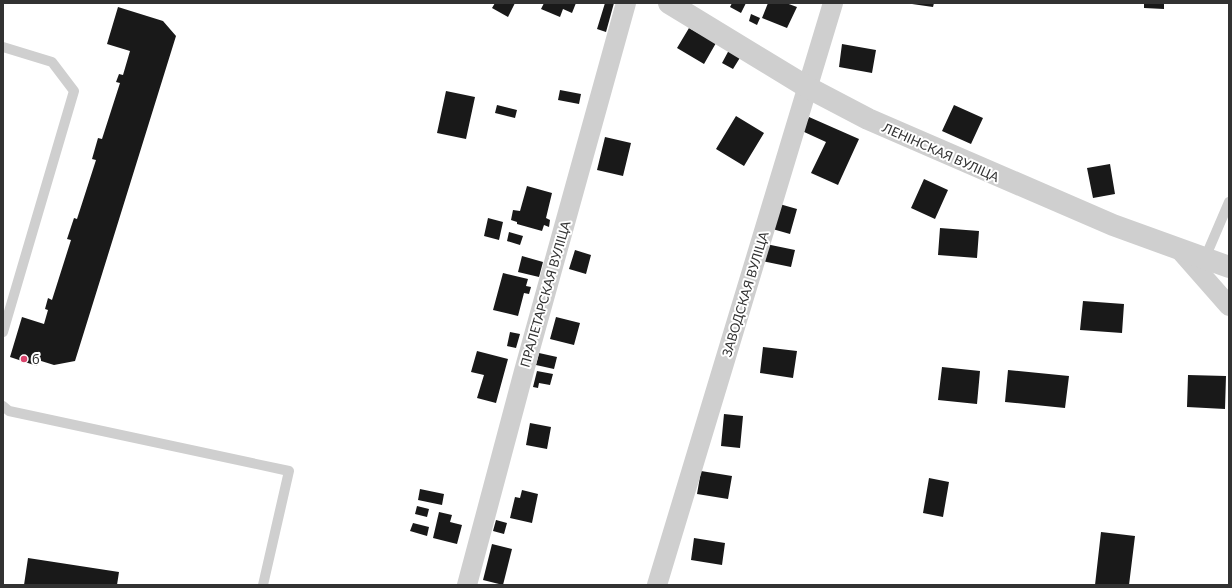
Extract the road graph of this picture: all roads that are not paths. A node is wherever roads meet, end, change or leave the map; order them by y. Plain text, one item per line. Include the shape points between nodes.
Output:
1 (626, 3) edge
2 (669, 3) edge
3 (833, 3) edge
4 (3, 47) edge
5 (807, 87) junction
6 (1229, 202) edge
7 (1178, 248) junction
8 (1205, 258) junction
9 (1229, 267) edge
10 (1229, 306) edge
11 (3, 332) edge
12 (3, 406) edge
13 (263, 585) edge
14 (467, 585) edge
15 (657, 585) edge

1 - 14 street, ПРАЛЕТАРСКАЯ ВУЛІЦА
2 - 5 street, ЛЕНІНСКАЯ ВУЛІЦА
3 - 5 street, ЗАВОДСКАЯ ВУЛІЦА
4 - 11 lane via 52,62 74,91
5 - 7 street, ЛЕНІНСКАЯ ВУЛІЦА via 868,120 997,176 1113,226
5 - 15 street, ЗАВОДСКАЯ ВУЛІЦА
6 - 8 lane
7 - 8 street, ЛЕНІНСКАЯ ВУЛІЦА
7 - 10 street
8 - 9 street, ЛЕНІНСКАЯ ВУЛІЦА
12 - 13 lane via 9,411 289,471

